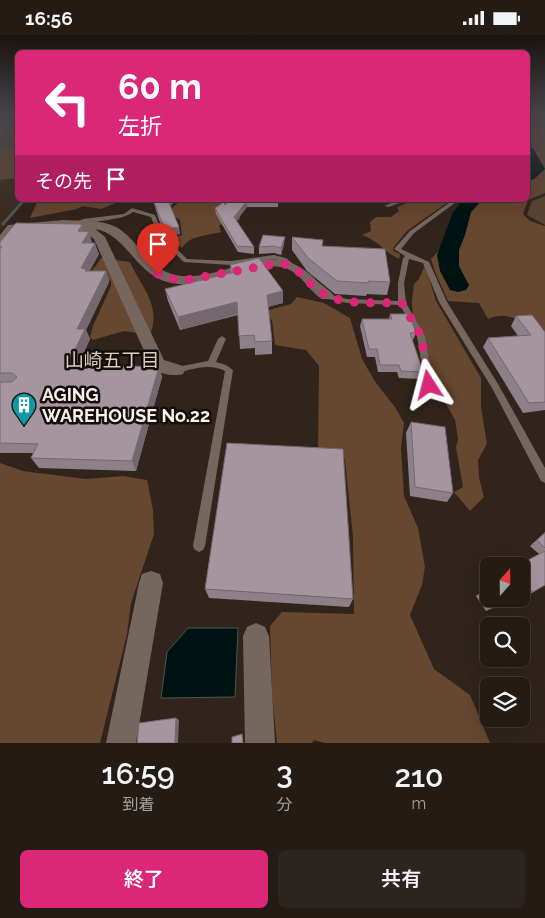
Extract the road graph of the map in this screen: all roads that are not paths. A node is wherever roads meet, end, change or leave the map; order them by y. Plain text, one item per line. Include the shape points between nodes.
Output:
1 (398, 202) edge
2 (453, 202) edge
3 (387, 206) dead end
4 (76, 224) junction
5 (58, 225) junction
6 (0, 243) edge
7 (410, 256) junction
8 (295, 268) junction
9 (328, 296) joint
10 (402, 303) junction
11 (222, 339) dead end
12 (211, 363) junction
13 (177, 370) joint
14 (429, 385) dead end
15 (545, 477) edge
16 (199, 546) dead end
17 (151, 583) dead end
18 (256, 637) dead end
19 (121, 743) edge
20 (260, 743) edge

1 - 3 lane
2 - 7 lane via 419,226 397,249
4 - 5 street
4 - 8 street via 112,230 147,267 177,280 203,278 271,263
4 - 8 lane via 126,215 132,210 153,216 161,237 182,260 231,263 274,257 284,259
5 - 6 street via 12,227
5 - 13 street via 88,229 99,237 158,364
7 - 10 lane via 403,266
7 - 15 lane via 426,262 443,302 495,386
8 - 9 street
9 - 10 lane via 347,301
10 - 14 lane via 421,336
11 - 12 lane
12 - 13 lane
12 - 16 lane via 229,370
17 - 19 street
18 - 20 street

